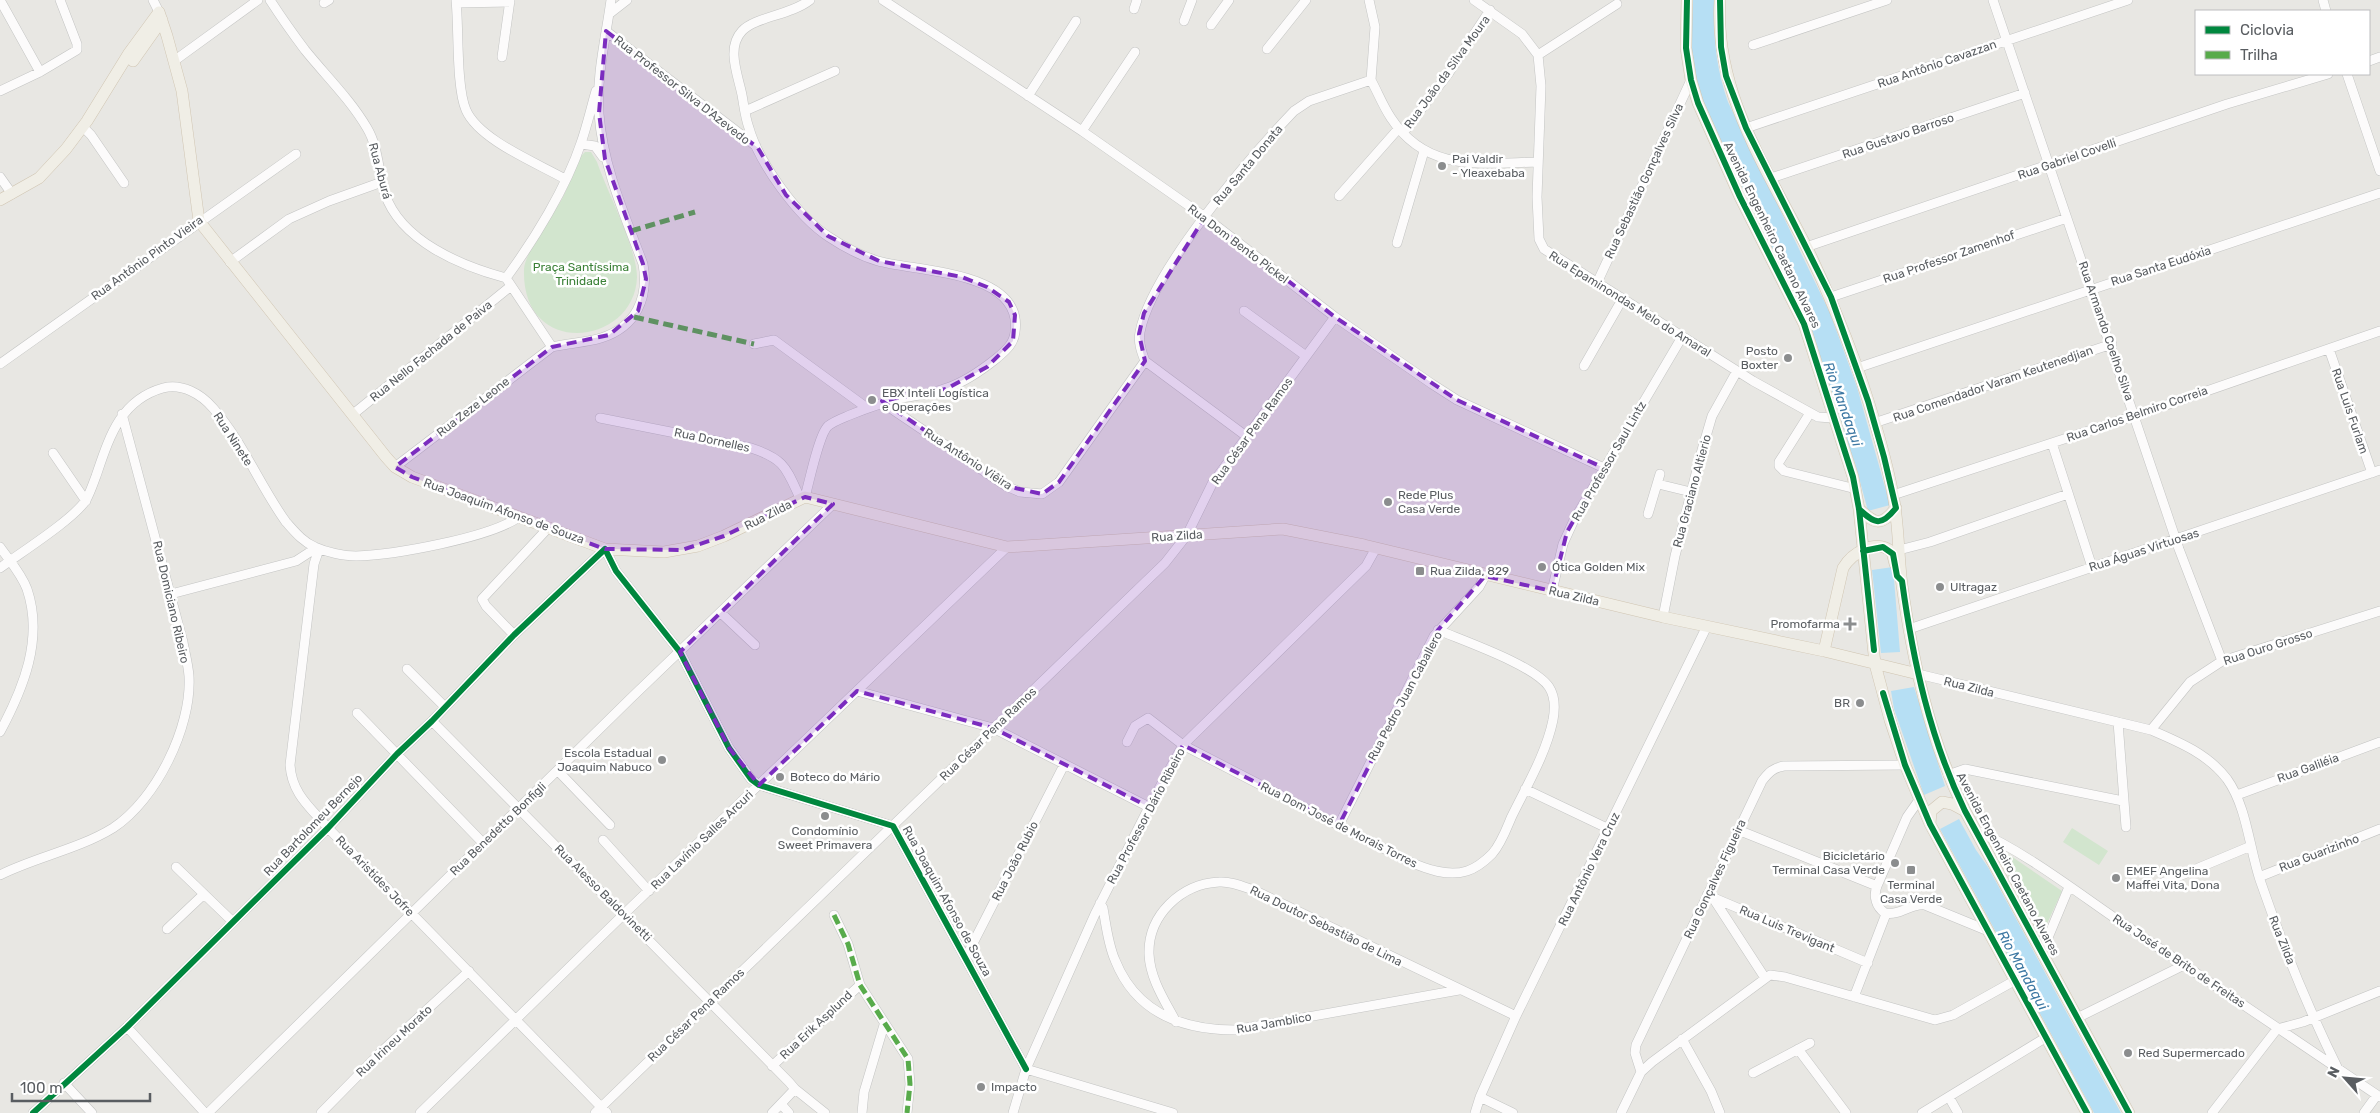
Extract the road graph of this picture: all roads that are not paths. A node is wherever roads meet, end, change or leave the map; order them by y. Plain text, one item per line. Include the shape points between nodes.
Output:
1 (0, 0) edge
2 (60, 0) edge
3 (153, 0) edge
4 (258, 0) edge
5 (270, 0) edge
6 (611, 0) edge
7 (627, 0) edge
8 (810, 0) edge
9 (883, 0) edge
10 (1192, 0) edge
11 (1229, 0) edge
12 (1306, 0) edge
13 (1368, 0) edge
14 (1474, 0) edge
15 (1687, 0) edge
16 (1720, 0) edge
17 (1887, 0) edge
18 (1993, 0) edge
19 (2128, 0) edge
20 (510, 1) edge
21 (456, 2) edge
22 (1617, 4) dead end
23 (1490, 10) junction
24 (609, 14) junction
25 (160, 16) junction
26 (1076, 21) dead end
27 (1184, 21) dead end
28 (1211, 25) dead end
29 (606, 31) junction
30 (2008, 40) junction
31 (1753, 45) dead end
32 (1267, 49) dead end
33 (1135, 52) dead end
34 (1538, 55) junction
35 (502, 57) dead end
36 (174, 61) junction
37 (835, 71) dead end
38 (40, 72) junction
39 (2325, 75) edge
40 (2347, 75) edge
41 (600, 78) junction
42 (1371, 80) junction
43 (1691, 80) junction
44 (0, 91) edge
45 (2025, 93) junction
46 (1028, 96) junction
47 (745, 110) junction
48 (84, 128) junction
49 (1746, 128) junction
50 (1401, 130) junction
51 (1082, 131) junction
52 (581, 144) junction
53 (758, 148) junction
54 (1424, 151) junction
55 (296, 154) dead end
56 (605, 159) junction
57 (1538, 162) junction
58 (2049, 165) junction
59 (2380, 171) edge
60 (0, 177) edge
61 (1771, 178) junction
62 (565, 179) junction
63 (382, 182) junction
64 (124, 184) dead end
65 (2380, 193) edge
66 (12, 194) junction
67 (1339, 196) dead end
68 (0, 200) edge
69 (0, 205) edge
70 (1205, 217) junction
71 (2067, 218) junction
72 (199, 221) junction
73 (1397, 243) dead end
74 (1806, 247) junction
75 (230, 262) junction
76 (508, 282) junction
77 (1598, 282) junction
78 (2092, 289) junction
79 (1831, 297) junction
80 (1623, 298) junction
81 (1244, 311) dead end
82 (1335, 317) junction
83 (2380, 331) edge
84 (1682, 337) junction
85 (754, 344) dead end
86 (2112, 344) junction
87 (552, 348) junction
88 (2329, 349) junction
89 (1306, 356) junction
90 (1145, 361) junction
91 (0, 364) edge
92 (1584, 366) dead end
93 (1857, 368) junction
94 (1737, 371) junction
95 (883, 403) junction
96 (866, 408) junction
97 (1810, 413) junction
98 (122, 414) junction
99 (352, 415) junction
100 (2135, 415) junction
101 (600, 418) dead end
102 (1832, 418) junction
103 (1874, 424) junction
104 (1246, 436) junction
105 (2052, 443) junction
106 (53, 453) dead end
107 (396, 467) junction
108 (1604, 468) junction
109 (2376, 471) edge
110 (1856, 489) junction
111 (1691, 492) junction
112 (1893, 494) junction
113 (2068, 494) junction
114 (802, 498) junction
115 (86, 501) junction
116 (833, 504) junction
117 (1896, 508) junction
118 (1859, 509) junction
119 (1648, 514) dead end
120 (519, 517) junction
121 (549, 527) junction
122 (1187, 535) junction
123 (2176, 539) junction
124 (0, 547) edge
125 (1007, 547) junction
126 (318, 548) junction
127 (1376, 548) junction
128 (605, 549) junction
129 (1863, 550) junction
130 (1899, 550) junction
131 (10, 561) junction
132 (2092, 567) junction
133 (0, 568) edge
134 (1485, 576) junction
135 (1902, 582) junction
136 (1552, 591) junction
137 (171, 594) junction
138 (2380, 611) edge
139 (721, 613) junction
140 (1664, 618) junction
141 (1708, 626) junction
142 (1909, 629) junction
143 (1438, 630) junction
144 (514, 635) junction
145 (754, 645) dead end
146 (1824, 651) junction
147 (680, 652) junction
148 (2222, 661) junction
149 (1876, 664) junction
150 (407, 669) dead end
151 (1918, 674) junction
152 (857, 691) junction
153 (445, 707) junction
154 (357, 713) dead end
155 (432, 721) junction
156 (2118, 722) junction
157 (992, 728) junction
158 (2152, 730) junction
159 (0, 732) edge
160 (1127, 742) dead end
161 (2380, 742) edge
162 (1183, 745) junction
163 (396, 754) junction
164 (1905, 765) junction
165 (1064, 766) junction
166 (558, 771) junction
167 (1948, 775) junction
168 (758, 786) junction
169 (1525, 789) junction
170 (2237, 795) junction
171 (1919, 800) junction
172 (2123, 801) junction
173 (1149, 807) junction
174 (519, 809) junction
175 (1965, 811) junction
176 (1930, 820) junction
177 (610, 825) dead end
178 (893, 826) junction
179 (1339, 826) junction
180 (2126, 827) dead end
181 (328, 828) junction
182 (2380, 829) edge
183 (1609, 830) junction
184 (1738, 830) junction
185 (1976, 830) junction
186 (602, 840) dead end
187 (483, 843) junction
188 (2250, 846) junction
189 (176, 867) dead end
190 (0, 875) edge
191 (2259, 877) junction
192 (2160, 884) dead end
193 (1877, 886) junction
194 (2069, 887) junction
195 (649, 891) junction
196 (204, 894) junction
197 (1710, 896) junction
198 (1100, 903) junction
199 (411, 913) junction
200 (624, 914) junction
201 (1886, 914) junction
202 (834, 915) dead end
203 (233, 922) junction
204 (167, 929) dead end
205 (1986, 930) junction
206 (2042, 952) junction
207 (966, 957) junction
208 (1868, 963) junction
209 (2184, 965) junction
210 (469, 972) junction
211 (1765, 978) junction
212 (2014, 981) junction
213 (860, 985) junction
214 (1459, 990) junction
215 (2380, 991) edge
216 (1854, 997) junction
217 (710, 1001) junction
218 (1516, 1016) junction
219 (2314, 1017) junction
220 (2077, 1018) junction
221 (516, 1019) junction
222 (1176, 1022) junction
223 (884, 1025) junction
224 (127, 1027) junction
225 (2277, 1028) junction
226 (2045, 1038) junction
227 (1682, 1039) junction
228 (1810, 1043) dead end
229 (1798, 1049) junction
230 (772, 1066) junction
231 (1026, 1069) junction
232 (2338, 1069) junction
233 (1641, 1072) junction
234 (1753, 1073) dead end
235 (64, 1083) junction
236 (795, 1089) junction
237 (2379, 1096) edge
238 (1480, 1097) junction
239 (1949, 1097) junction
240 (780, 1104) junction
241 (1139, 1108) edge
242 (601, 1111) edge
243 (33, 1113) edge
244 (92, 1113) edge
245 (207, 1113) edge
246 (320, 1113) edge
247 (420, 1113) edge
248 (772, 1113) edge
249 (789, 1113) edge
250 (825, 1113) edge
251 (862, 1113) edge
252 (907, 1113) edge
253 (1013, 1113) edge
254 (1173, 1113) edge
255 (1475, 1113) edge
256 (1513, 1113) edge
257 (1621, 1113) edge
258 (1720, 1113) edge
259 (1846, 1113) edge
260 (1922, 1113) edge
261 (1958, 1113) edge
262 (2087, 1113) edge
263 (2128, 1113) edge
264 (2212, 1113) edge
265 (2364, 1113) edge

1 - 38 street
2 - 38 street via 77,44 76,50
3 - 25 street, Rua Joaquim Afonso de Souza
4 - 36 street
5 - 63 street, Rua Aburá via 367,128
6 - 24 street
7 - 24 street
8 - 47 street via 741,32 734,58
9 - 46 street, Rua Dom Bento Pickel
10 - 27 street
11 - 28 street
12 - 32 street
13 - 42 street via 1375,27
14 - 23 street
15 - 43 main road, Avenida Engenheiro Caetano Alvares via 1686,48
16 - 49 main road, Avenida Engenheiro Caetano Alvares via 1721,47 1726,76
17 - 31 street
18 - 30 street, Rua Armando Coelho Silva
19 - 30 street, Rua Antônio Cavazzan
20 - 21 street
20 - 35 street
21 - 62 street via 462,89 468,115 495,140
22 - 34 street
23 - 34 street via 1522,34
23 - 50 street, Rua João da Silva Moura via 1448,74
24 - 29 street
25 - 36 main road, Rua Joaquim Afonso de Souza
25 - 48 main road via 133,48
26 - 46 street
29 - 41 street
29 - 53 street, Rua Professor Silva D'Azevedo
30 - 45 street, Rua Armando Coelho Silva
30 - 49 street, Rua Antônio Cavazzan
33 - 51 street
34 - 57 street, Rua Epaminondas Melo do Amaral via 1541,86
36 - 72 main road, Rua Joaquim Afonso de Souza via 183,100
37 - 47 street
38 - 44 street
39 - 58 street, Rua Gabriel Covelli via 2227,104
40 - 59 street
41 - 52 street
41 - 56 street via 599,113
42 - 50 street
42 - 70 street, Rua Santa Donata via 1309,101 1294,111
43 - 77 street, Rua Sebastião Gonçalves Silva
43 - 102 main road, Avenida Engenheiro Caetano Alvares via 1722,158 1804,324
45 - 58 street, Rua Armando Coelho Silva
45 - 61 street, Rua Gustavo Barroso
46 - 51 street, Rua Dom Bento Pickel
47 - 53 street
48 - 64 street
48 - 66 main road via 47,170
48 - 69 main road via 40,183
49 - 61 main road, Avenida Engenheiro Caetano Alvares
50 - 54 street
50 - 67 street, Rua João da Silva Moura
51 - 70 street, Rua Dom Bento Pickel
52 - 56 street via 594,146
52 - 62 street
53 - 95 street via 798,210 842,245 879,261 962,277 987,286 1009,302 1015,315 1013,341 987,367 946,389
54 - 57 street via 1452,161 1471,163
54 - 73 street
55 - 72 street, Rua Antônio Pinto Vieira
56 - 87 street via 643,264 646,280 642,302 629,322 609,335
57 - 77 street, Rua Epaminondas Melo do Amaral via 1541,243 1549,253
58 - 71 street, Rua Armando Coelho Silva
58 - 74 street, Rua Gabriel Covelli
60 - 66 street
61 - 74 main road, Avenida Engenheiro Caetano Alvares
62 - 76 street
63 - 75 street via 290,219
63 - 76 street, Rua Aburá via 395,214 419,239 471,267
65 - 78 street, Rua Santa Eudóxia
66 - 68 main road
70 - 82 street, Rua Dom Bento Pickel
70 - 90 street, Rua Santa Donata via 1172,264 1144,314 1139,346
71 - 78 street, Rua Armando Coelho Silva
71 - 79 street, Rua Professor Zamenhof
72 - 75 main road, Rua Joaquim Afonso de Souza
72 - 91 street, Rua Antônio Pinto Vieira
74 - 79 main road, Avenida Engenheiro Caetano Alvares
75 - 99 main road, Rua Joaquim Afonso de Souza
76 - 87 street
76 - 99 street, Rua Nello Fachada de Paiva
77 - 80 street, Rua Epaminondas Melo do Amaral
78 - 86 street, Rua Armando Coelho Silva
78 - 93 street, Rua Santa Eudóxia
79 - 93 main road, Avenida Engenheiro Caetano Alvares
80 - 84 street, Rua Epaminondas Melo do Amaral
80 - 92 street
81 - 89 street
82 - 89 street, Rua César Pena Ramos
82 - 108 street, Rua Dom Bento Pickel via 1457,400
83 - 88 street, Rua Carlos Belmiro Correia
84 - 94 street, Rua Epaminondas Melo do Amaral
84 - 108 street, Rua Professor Saul Lintz
85 - 96 street via 774,340
86 - 100 street, Rua Armando Coelho Silva
86 - 103 street, Rua Comendador Varam Keutenedjian
87 - 107 street, Rua Zeze Leone
88 - 100 street, Rua Carlos Belmiro Correia
88 - 109 street, Rua Luis Furlam
89 - 104 street, Rua César Pena Ramos
90 - 95 street, Rua Antônio Viêira via 1059,482 1042,494 1020,492 1006,486
90 - 104 street
93 - 103 main road, Avenida Engenheiro Caetano Alvares
94 - 97 street, Rua Epaminondas Melo do Amaral
94 - 111 street, Rua Graciano Altierio via 1712,416
95 - 96 street
96 - 114 street via 826,428
97 - 102 street, Rua Epaminondas Melo do Amaral
97 - 110 street via 1779,466 1784,471
98 - 115 street, Rua Ninete via 109,437
98 - 126 street, Rua Ninete via 152,391 180,387 198,393 229,429 286,522 298,535
98 - 137 street, Rua Domiciano Ribeiro
99 - 107 main road, Rua Joaquim Afonso de Souza
100 - 105 street, Rua Carlos Belmiro Correia
100 - 123 street, Rua Armando Coelho Silva
101 - 114 street, Rua Dornelles via 770,454 787,470
102 - 110 main road, Avenida Engenheiro Caetano Alvares
103 - 112 main road, Avenida Engenheiro Caetano Alvares
104 - 122 street, Rua César Pena Ramos via 1212,484
105 - 112 street, Rua Carlos Belmiro Correia
105 - 113 street
106 - 115 street
107 - 120 main road, Rua Joaquim Afonso de Souza via 412,477
108 - 136 street, Rua Professor Saul Lintz via 1567,532
109 - 123 street, Rua Águas Virtuosas
110 - 118 main road, Avenida Engenheiro Caetano Alvares
111 - 119 street via 1659,479
111 - 140 street, Rua Graciano Altierio
112 - 117 main road, Avenida Engenheiro Caetano Alvares
113 - 130 street
113 - 132 street
114 - 116 main road, Rua Zilda
114 - 128 main road, Rua Zilda via 698,546 664,552
115 - 131 street, Rua Ninete
116 - 125 main road, Rua Zilda
116 - 139 street, Rua Benedetto Bonfigli
117 - 118 main road via 1880,522 1870,519
117 - 130 main road, Avenida Engenheiro Caetano Alvares
118 - 129 main road, Avenida Engenheiro Caetano Alvares
120 - 121 main road, Rua Joaquim Afonso de Souza
120 - 126 street, Rua Ninete via 506,526 474,535 383,554 354,556
121 - 128 main road, Rua Joaquim Afonso de Souza
121 - 144 street via 482,599
122 - 125 main road, Rua Zilda
122 - 127 main road, Rua Zilda via 1283,529
122 - 157 street, Rua César Pena Ramos via 1165,563
123 - 132 street, Rua Águas Virtuosas
123 - 148 street, Rua Armando Coelho Silva
124 - 131 street
125 - 152 street, Rua Lavínio Salles Arcuri
126 - 137 street via 296,561
126 - 181 street, Rua Aristides Jofre via 290,766 296,791
127 - 134 main road, Rua Zilda
127 - 162 street, Rua Professor Dário Ribeiro via 1366,566
128 - 144 street, Rua Bartolomeu Bernejo
128 - 147 street via 616,571
129 - 135 main road via 1877,547 1891,551
129 - 146 main road via 1849,559 1843,568
129 - 149 main road, Avenida Engenheiro Caetano Alvares
130 - 135 main road, Avenida Engenheiro Caetano Alvares
131 - 133 street, Rua Ninete
131 - 159 street via 27,590 32,642 22,690
132 - 142 street, Rua Águas Virtuosas
134 - 136 main road, Rua Zilda
134 - 143 street, Rua Pedro Juan Caballero via 1480,587
135 - 142 main road, Avenida Engenheiro Caetano Alvares
136 - 140 main road, Rua Zilda
137 - 190 street, Rua Domiciano Ribeiro via 189,677 176,742 161,775 131,813 113,827
138 - 148 street, Rua Ouro Grosso
139 - 145 street
139 - 147 street, Rua Benedetto Bonfigli
140 - 141 main road, Rua Zilda
141 - 146 main road, Rua Zilda
141 - 183 street, Rua Antônio Vera Cruz
142 - 151 main road, Avenida Engenheiro Caetano Alvares
143 - 169 street, Rua Dom José de Morais Torres via 1520,665 1548,686 1554,704 1553,718 1545,746
143 - 179 street, Rua Pedro Juan Caballero
144 - 153 street, Rua Bartolomeu Bernejo
146 - 149 main road, Rua Zilda
147 - 166 street, Rua Benedetto Bonfigli
147 - 168 street via 729,748
148 - 158 street, Rua Ouro Grosso via 2190,682
149 - 151 main road, Rua Zilda
149 - 164 main road, Avenida Engenheiro Caetano Alvares
150 - 153 street
151 - 156 street, Rua Zilda
151 - 167 main road, Avenida Engenheiro Caetano Alvares
152 - 157 street
152 - 168 street, Rua Lavínio Salles Arcuri
153 - 155 street, Rua Bartolomeu Bernejo
154 - 163 street
155 - 163 street, Rua Bartolomeu Bernejo
155 - 174 street, Rua Alesso Baldovinetti
156 - 158 street, Rua Zilda
156 - 172 street
157 - 165 street
157 - 178 street, Rua César Pena Ramos
158 - 170 street, Rua Zilda via 2177,741 2214,765
160 - 162 street, Rua Dom José de Morais Torres via 1135,726 1148,718
161 - 170 street, Rua Galiléia
162 - 173 street, Rua Professor Dário Ribeiro
162 - 179 street, Rua Dom José de Morais Torres
163 - 181 street, Rua Bartolomeu Bernejo
163 - 187 street
164 - 171 main road, Avenida Engenheiro Caetano Alvares
164 - 184 street, Rua Gonçalves Figueira via 1775,768 1762,781
165 - 173 street
165 - 207 street, Rua João Rubio
166 - 174 street, Rua Benedetto Bonfigli
166 - 177 street
167 - 172 street via 1965,768
167 - 175 main road, Avenida Engenheiro Caetano Alvares
168 - 178 street, Rua Joaquim Afonso de Souza
168 - 195 street, Rua Lavínio Salles Arcuri
169 - 179 street, Rua Dom José de Morais Torres via 1492,854 1467,871 1454,873 1422,867
169 - 183 street
170 - 188 street, Rua Zilda
171 - 176 main road, Avenida Engenheiro Caetano Alvares
171 - 193 street via 1907,817
172 - 180 street
173 - 198 street, Rua Professor Dário Ribeiro
174 - 187 street, Rua Benedetto Bonfigli
174 - 200 street, Rua Alesso Baldovinetti
175 - 176 main road via 1945,802 1931,810
175 - 185 main road, Avenida Engenheiro Caetano Alvares
176 - 205 main road, Avenida Engenheiro Caetano Alvares
178 - 207 street, Rua Joaquim Afonso de Souza
178 - 217 street, Rua César Pena Ramos
181 - 199 street, Rua Aristides Jofre
181 - 203 street, Rua Bartolomeu Bernejo
182 - 191 street, Rua Guarizinho
183 - 218 street, Rua Antônio Vera Cruz
184 - 193 street
184 - 197 street, Rua Gonçalves Figueira
185 - 194 street, Rua José de Brito de Freitas via 1995,838
185 - 206 main road, Avenida Engenheiro Caetano Alvares
186 - 195 street
187 - 199 street, Rua Benedetto Bonfigli
188 - 191 street, Rua Zilda
188 - 192 street
189 - 196 street
191 - 219 street, Rua Zilda via 2277,930
193 - 201 street via 1876,901
194 - 206 street
194 - 209 street, Rua José de Brito de Freitas
195 - 200 street, Rua Lavínio Salles Arcuri
196 - 203 street
196 - 204 street
197 - 208 street, Rua Luis Trevigant
197 - 211 street
197 - 233 street, Rua Gonçalves Figueira via 1636,1045
198 - 222 street, Rua Jamblico via 1114,959 1122,976 1154,1011
198 - 231 street, Rua Professor Dário Ribeiro
199 - 210 street, Rua Aristides Jofre
199 - 245 street, Rua Benedetto Bonfigli
200 - 217 street, Rua Alesso Baldovinetti
200 - 221 street, Rua Lavínio Salles Arcuri
201 - 205 street via 1920,904
201 - 208 street
202 - 213 street via 848,944
203 - 224 street, Rua Bartolomeu Bernejo
205 - 212 main road, Avenida Engenheiro Caetano Alvares
206 - 220 main road, Avenida Engenheiro Caetano Alvares
207 - 231 street, Rua Joaquim Afonso de Souza
208 - 216 street
209 - 220 street
209 - 225 street, Rua José de Brito de Freitas
210 - 221 street, Rua Aristides Jofre
210 - 246 street, Rua Irineu Morato
211 - 216 street via 1778,975
211 - 227 street
212 - 216 street via 1953,1015 1935,1020
212 - 226 main road, Avenida Engenheiro Caetano Alvares
213 - 223 street via 880,1013
213 - 230 street, Rua Erik Asplund
214 - 218 street, Rua Doutor Sebastião de Lima
214 - 222 street, Rua Jamblico via 1235,1030 1212,1030
214 - 222 street, Rua Doutor Sebastião de Lima via 1256,891 1238,884 1201,884 1170,903 1150,938 1151,971
215 - 219 street
217 - 230 street, Rua Alesso Baldovinetti
217 - 242 street, Rua César Pena Ramos
218 - 238 street, Rua Antônio Vera Cruz
219 - 225 street
219 - 232 street, Rua Zilda
220 - 263 main road, Avenida Engenheiro Caetano Alvares
221 - 242 street, Rua Aristides Jofre
221 - 247 street, Rua Lavínio Salles Arcuri
223 - 251 street via 864,1092
223 - 252 street via 908,1059
224 - 235 street, Rua Bartolomeu Bernejo
224 - 245 street
225 - 232 street, Rua José de Brito de Freitas
225 - 264 street
226 - 239 street
226 - 262 main road, Avenida Engenheiro Caetano Alvares
227 - 233 street
227 - 258 street
228 - 229 street
229 - 234 street
229 - 259 street
230 - 236 street, Rua Alesso Baldovinetti
231 - 241 street
231 - 253 street, Rua Professor Dário Ribeiro
232 - 237 street, Rua José de Brito de Freitas
233 - 257 street
235 - 243 street, Rua Bartolomeu Bernejo
235 - 244 street
236 - 240 street
236 - 250 street
237 - 265 street
238 - 255 street, Rua Antônio Vera Cruz
238 - 256 street
239 - 260 street
239 - 261 street
240 - 248 street
240 - 249 street
241 - 254 street

